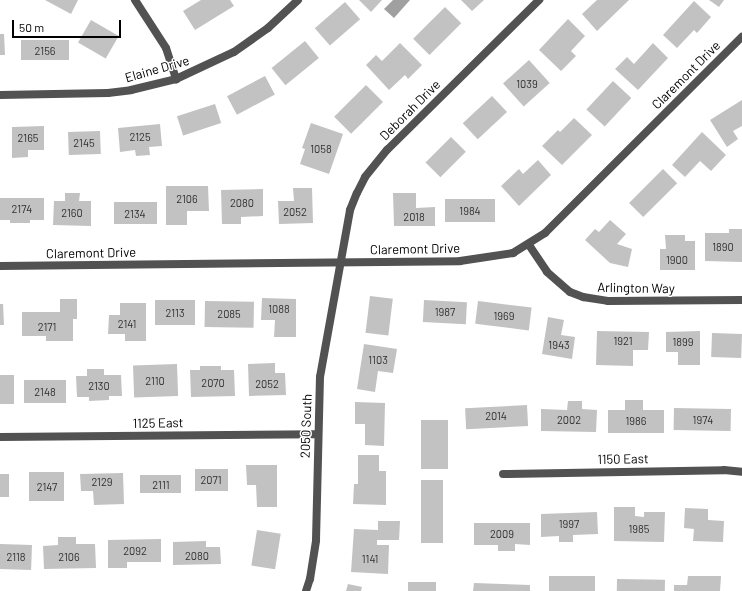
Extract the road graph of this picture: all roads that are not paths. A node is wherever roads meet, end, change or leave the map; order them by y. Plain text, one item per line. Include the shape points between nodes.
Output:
1 (136, 0) edge
2 (298, 0) edge
3 (539, 0) edge
4 (742, 37) edge
5 (176, 78) junction
6 (0, 95) edge
7 (529, 245) junction
8 (340, 262) junction
9 (0, 266) edge
10 (742, 300) edge
11 (316, 434) junction
12 (0, 437) edge
13 (742, 472) edge
14 (504, 474) dead end
15 (306, 591) edge

1 - 5 street via 166,48
2 - 5 street, Elaine Drive via 268,28 234,52
3 - 8 street, Deborah Drive via 375,163 362,183 350,210
4 - 7 street, Claremont Drive via 549,229
5 - 6 street, Elaine Drive via 131,90 108,93
7 - 8 street, Claremont Drive via 513,253 478,260
7 - 10 street, Arlington Way via 547,272 570,292 583,297 608,301
8 - 9 street, Claremont Drive
8 - 11 street, 2050 South via 320,377
11 - 12 street, 1125 East
11 - 15 street, 2050 South via 316,540 312,573
13 - 14 street, 1150 East via 677,470

